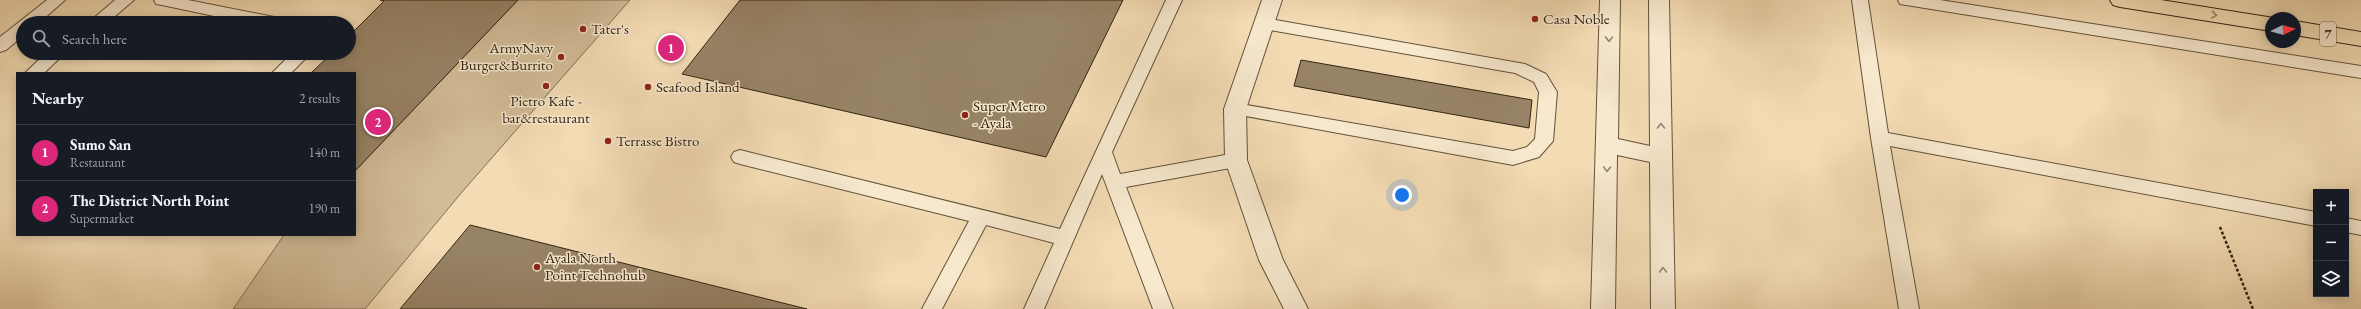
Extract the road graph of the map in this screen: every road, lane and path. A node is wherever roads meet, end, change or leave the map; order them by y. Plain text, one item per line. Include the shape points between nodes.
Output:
1 (57, 0) edge
2 (126, 0) edge
3 (162, 0) edge
4 (1174, 0) edge
5 (1272, 0) edge
6 (1610, 0) edge
7 (1660, 0) edge
8 (1860, 0) edge
9 (1906, 0) edge
10 (2120, 0) edge
11 (37, 16) edge
12 (105, 16) edge
13 (240, 16) edge
14 (2265, 23) edge
15 (1264, 24) junction
16 (2301, 29) edge
17 (16, 33) edge
18 (2361, 39) edge
19 (0, 46) edge
20 (49, 60) edge
21 (295, 60) edge
22 (34, 72) edge
23 (281, 72) edge
24 (2361, 72) edge
25 (1235, 109) junction
26 (1880, 138) junction
27 (1608, 145) junction
28 (1102, 152) junction
29 (1661, 156) junction
30 (740, 157) dead end
31 (1236, 160) junction
32 (1114, 182) junction
33 (2208, 199) junction
34 (980, 218) junction
35 (2313, 218) edge
36 (2349, 226) edge
37 (2361, 228) edge
38 (1065, 238) junction
39 (932, 309) edge
40 (1034, 309) edge
41 (1163, 309) edge
42 (1296, 309) edge
43 (1603, 309) edge
44 (1663, 309) edge
45 (1909, 309) edge
46 (2253, 309) edge

1 - 11 lane
2 - 12 lane
3 - 13 lane
4 - 28 lane
5 - 15 street
6 -> 27 street
29 -> 7 street
8 - 26 lane
9 - 24 lane
10 -> 14 main road
15 - 25 street
15 - 25 lane via 1519,68 1540,78 1548,92 1544,141 1533,152 1513,158
16 - 18 main road, 7
17 - 19 lane
20 - 22 lane
21 - 23 lane
25 - 31 street
26 - 33 lane
26 - 45 lane
27 - 29 street
27 -> 43 street
28 - 32 lane
28 - 38 lane
44 -> 29 street
30 - 34 lane
31 - 32 lane
31 - 42 street via 1271,260
32 - 41 lane
33 - 35 lane
33 - 46 path
34 - 38 lane
34 - 39 lane
36 - 37 lane
38 - 40 lane

